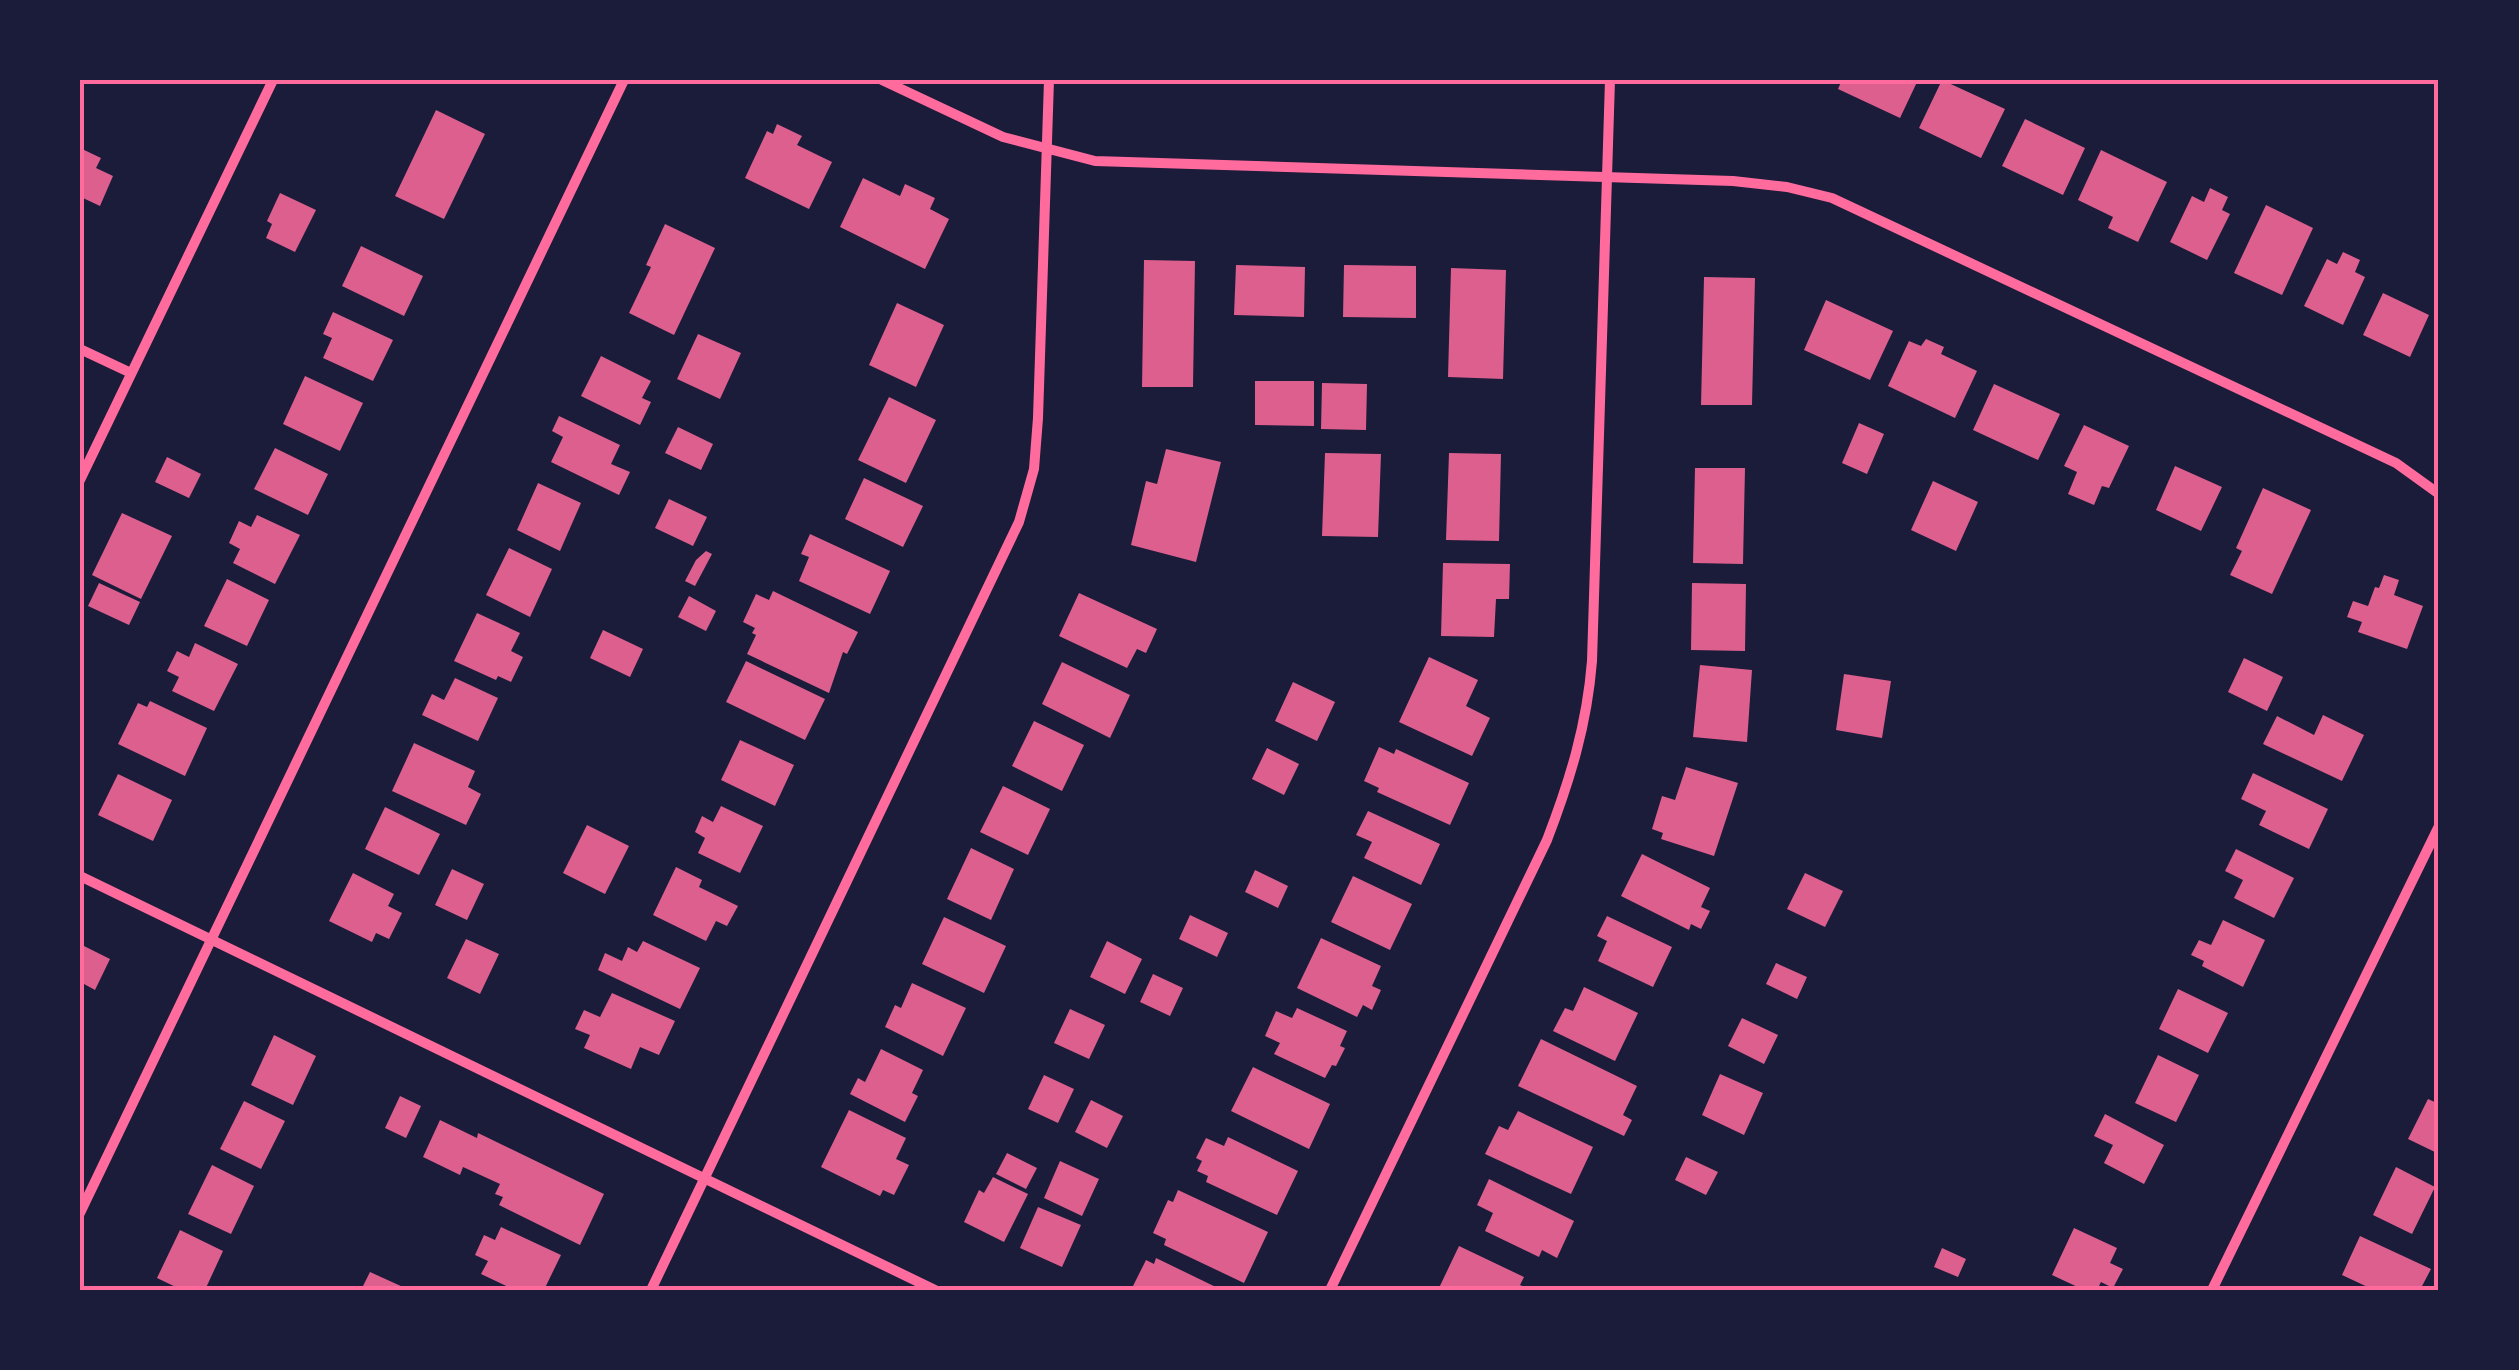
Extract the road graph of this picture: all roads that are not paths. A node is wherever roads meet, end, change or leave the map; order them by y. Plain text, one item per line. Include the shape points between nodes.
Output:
1 (273, 80) edge
2 (624, 80) edge
3 (882, 80) edge
4 (1049, 80) edge
5 (1610, 80) edge
6 (1046, 148) junction
7 (1606, 176) junction
8 (80, 349) edge
9 (131, 373) junction
10 (80, 480) edge
11 (2439, 494) edge
12 (2439, 826) edge
13 (80, 876) edge
14 (211, 941) junction
15 (704, 1178) junction
16 (80, 1213) edge
17 (651, 1290) edge
18 (935, 1290) edge
19 (1330, 1290) edge
20 (2212, 1290) edge

1 - 9 street
2 - 14 street
3 - 6 street via 1003,137
4 - 6 street
5 - 7 street
6 - 7 street via 1096,160
6 - 15 street via 1038,418 1034,469 1019,522
7 - 11 street via 1787,186 1832,198 2396,463
7 - 19 street via 1592,661 1575,767 1547,840
8 - 9 street
9 - 10 street
12 - 20 street
13 - 14 street
14 - 15 street
14 - 16 street
15 - 17 street
15 - 18 street

